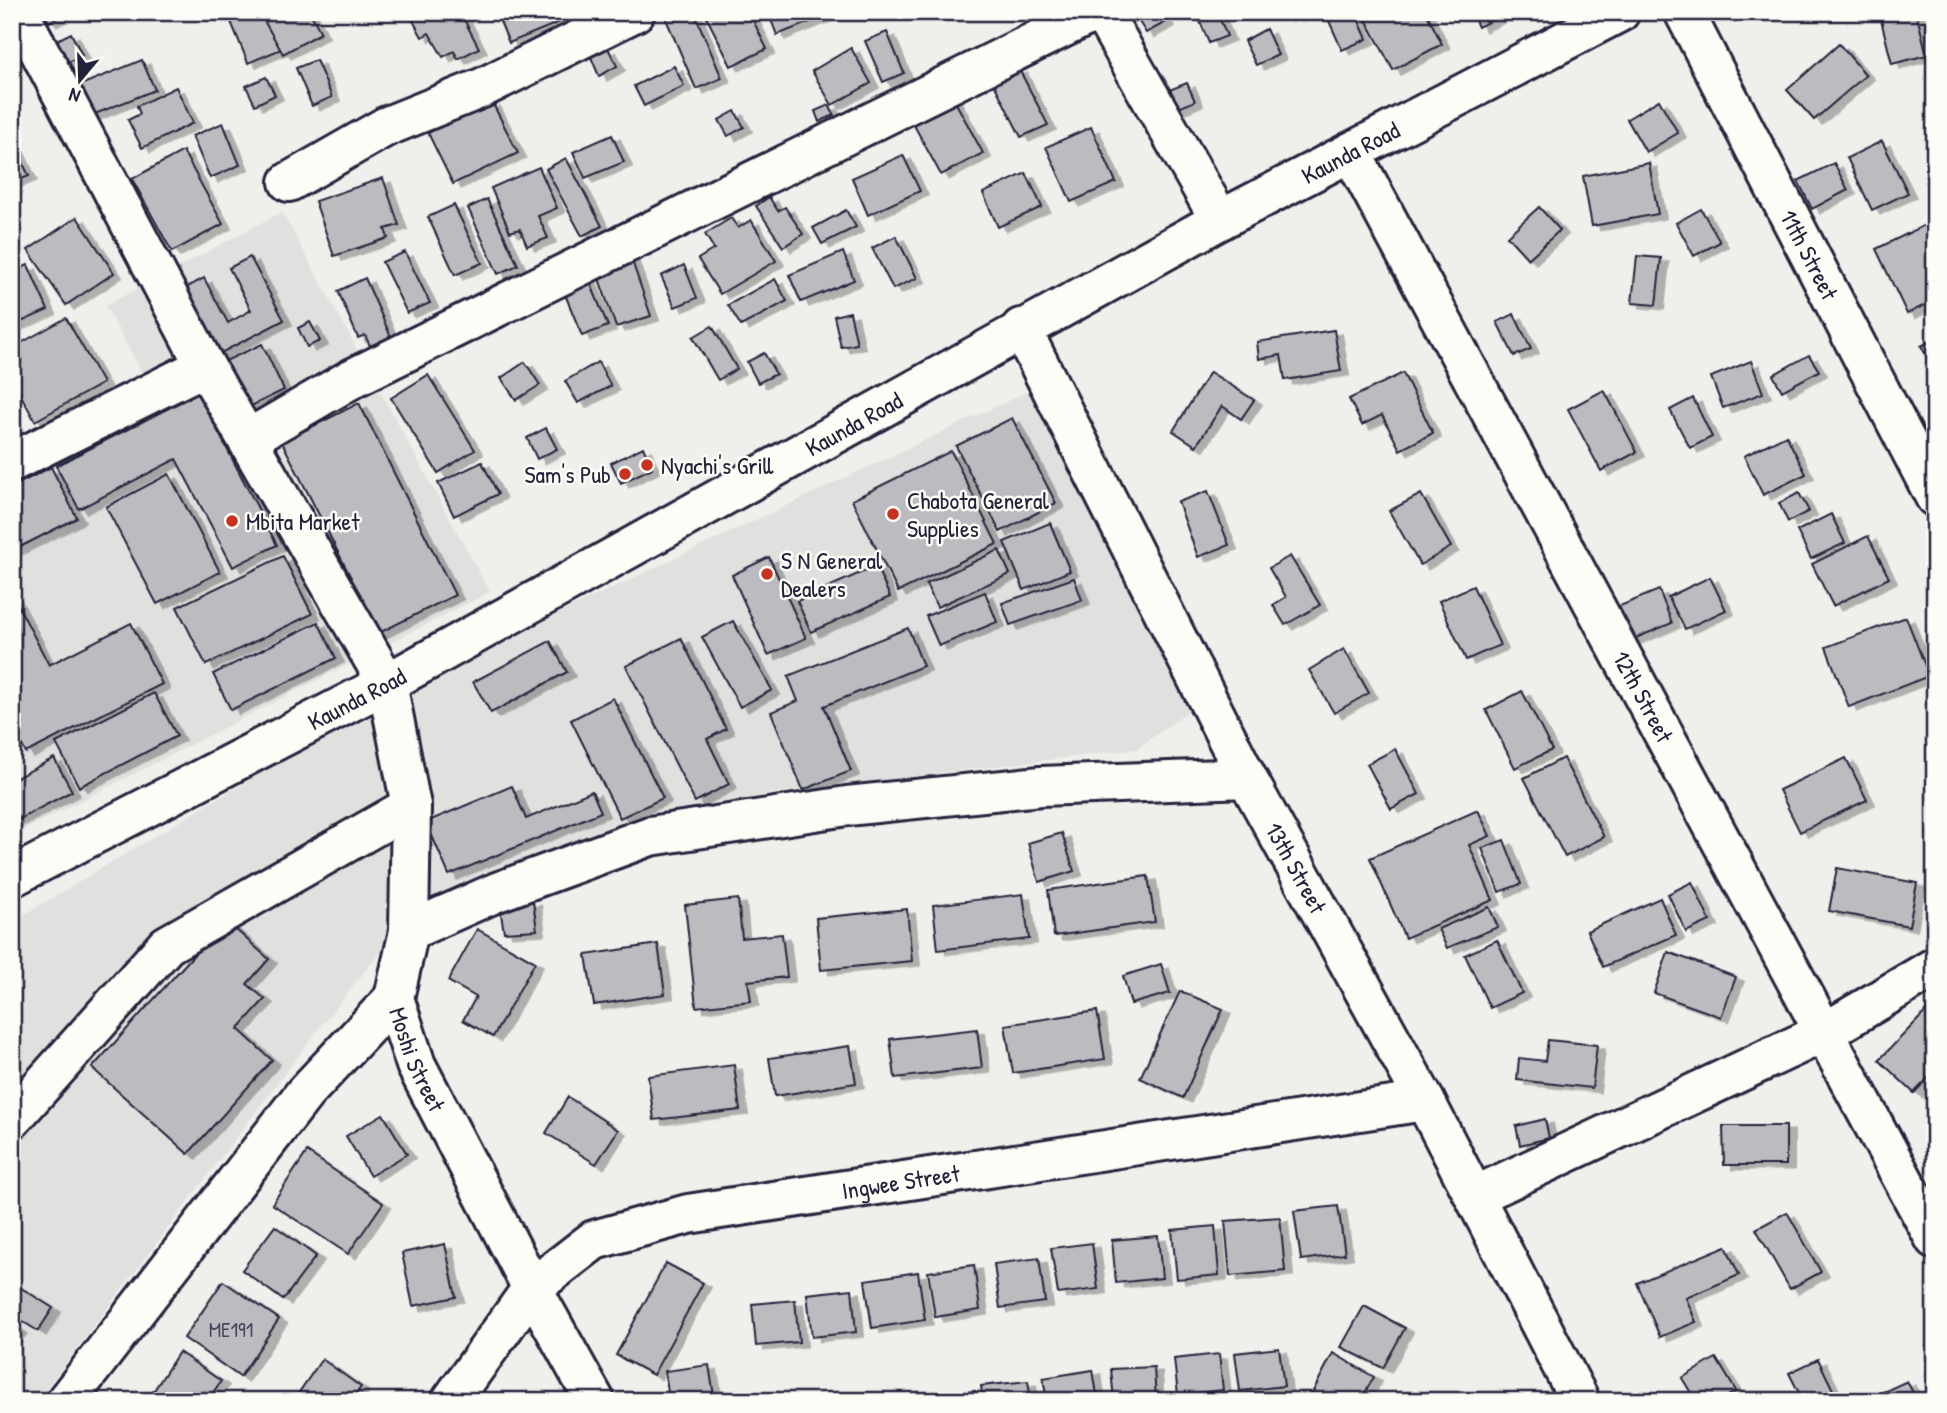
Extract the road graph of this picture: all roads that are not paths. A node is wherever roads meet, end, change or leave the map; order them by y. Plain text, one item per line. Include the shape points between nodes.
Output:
1 (19, 12) edge
2 (635, 12) edge
3 (1094, 12) edge
4 (1102, 12) edge
5 (1620, 12) edge
6 (1684, 12) edge
7 (1351, 152) junction
8 (289, 182) dead end
9 (1220, 220) junction
10 (1021, 328) junction
11 (205, 366) junction
12 (248, 439) junction
13 (12, 462) edge
14 (1935, 497) edge
15 (387, 683) junction
16 (1247, 778) junction
17 (411, 806) junction
18 (12, 877) edge
19 (409, 931) junction
20 (1935, 967) edge
21 (394, 998) junction
22 (1825, 1032) junction
23 (1425, 1101) junction
24 (12, 1119) edge
25 (1475, 1196) junction
26 (1935, 1239) edge
27 (532, 1288) junction
28 (66, 1401) edge
29 (451, 1401) edge
30 (595, 1401) edge
31 (1580, 1401) edge

1 - 11 street, Moshi Street
2 - 8 street via 482,88 385,127
3 - 12 street via 351,379
4 - 9 street
5 - 7 street, Kaunda Road
6 - 14 street, 11th Street
7 - 9 street, Kaunda Road
7 - 22 street, 12th Street
9 - 10 street, Kaunda Road
10 - 15 street, Kaunda Road
10 - 16 street, 13th Street
11 - 12 street, Moshi Street
11 - 13 street
12 - 15 street, Moshi Street
15 - 17 street, Moshi Street
15 - 18 street, Kaunda Road
16 - 19 street via 1041,786 847,806 650,836 497,892
16 - 23 street, 13th Street
17 - 19 street, Moshi Street
17 - 24 street via 167,945
19 - 21 street, Moshi Street
20 - 22 street
21 - 27 street, Moshi Street via 416,1065
21 - 28 street via 305,1093
22 - 25 street
22 - 26 street, 12th Street
23 - 25 street, 13th Street
23 - 27 street, Ingwee Street via 688,1214 594,1240
25 - 31 street, 13th Street
27 - 29 street, Ingwee Street
27 - 30 street, Moshi Street

